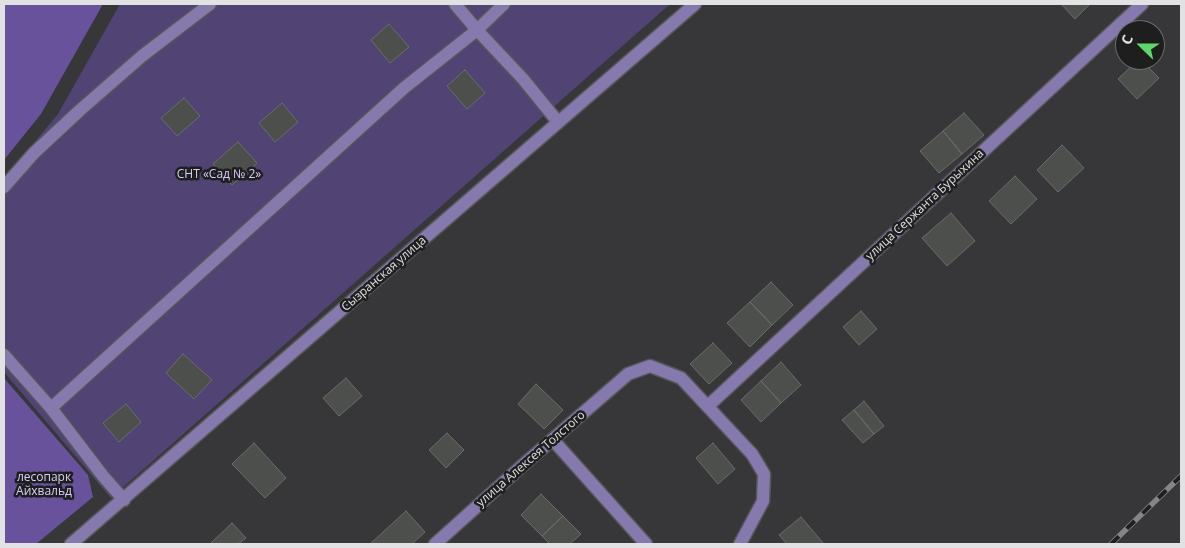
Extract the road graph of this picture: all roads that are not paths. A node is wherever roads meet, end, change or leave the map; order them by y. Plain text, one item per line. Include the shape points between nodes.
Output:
1 (210, 4) edge
2 (454, 4) edge
3 (504, 4) edge
4 (696, 4) edge
5 (1142, 4) edge
6 (476, 30) junction
7 (558, 122) junction
8 (4, 187) edge
9 (4, 355) edge
10 (708, 406) junction
11 (52, 408) junction
12 (553, 440) junction
13 (124, 500) junction
14 (72, 544) edge
15 (436, 544) edge
16 (646, 544) edge
17 (740, 544) edge

1 - 8 street via 142,56 79,111 34,153
2 - 6 street
3 - 6 street
4 - 7 street, Сызранская улица
5 - 10 street, улица Сержанта Бурыхина
6 - 7 street
6 - 11 street via 404,88
7 - 13 street, Сызранская улица
9 - 11 street
10 - 12 street, улица Алексея Толстого via 681,378 650,366 628,374
10 - 17 street via 752,454 764,474 763,501
11 - 13 street
12 - 15 street, улица Алексея Толстого
12 - 16 street
13 - 14 street, Сызранская улица

